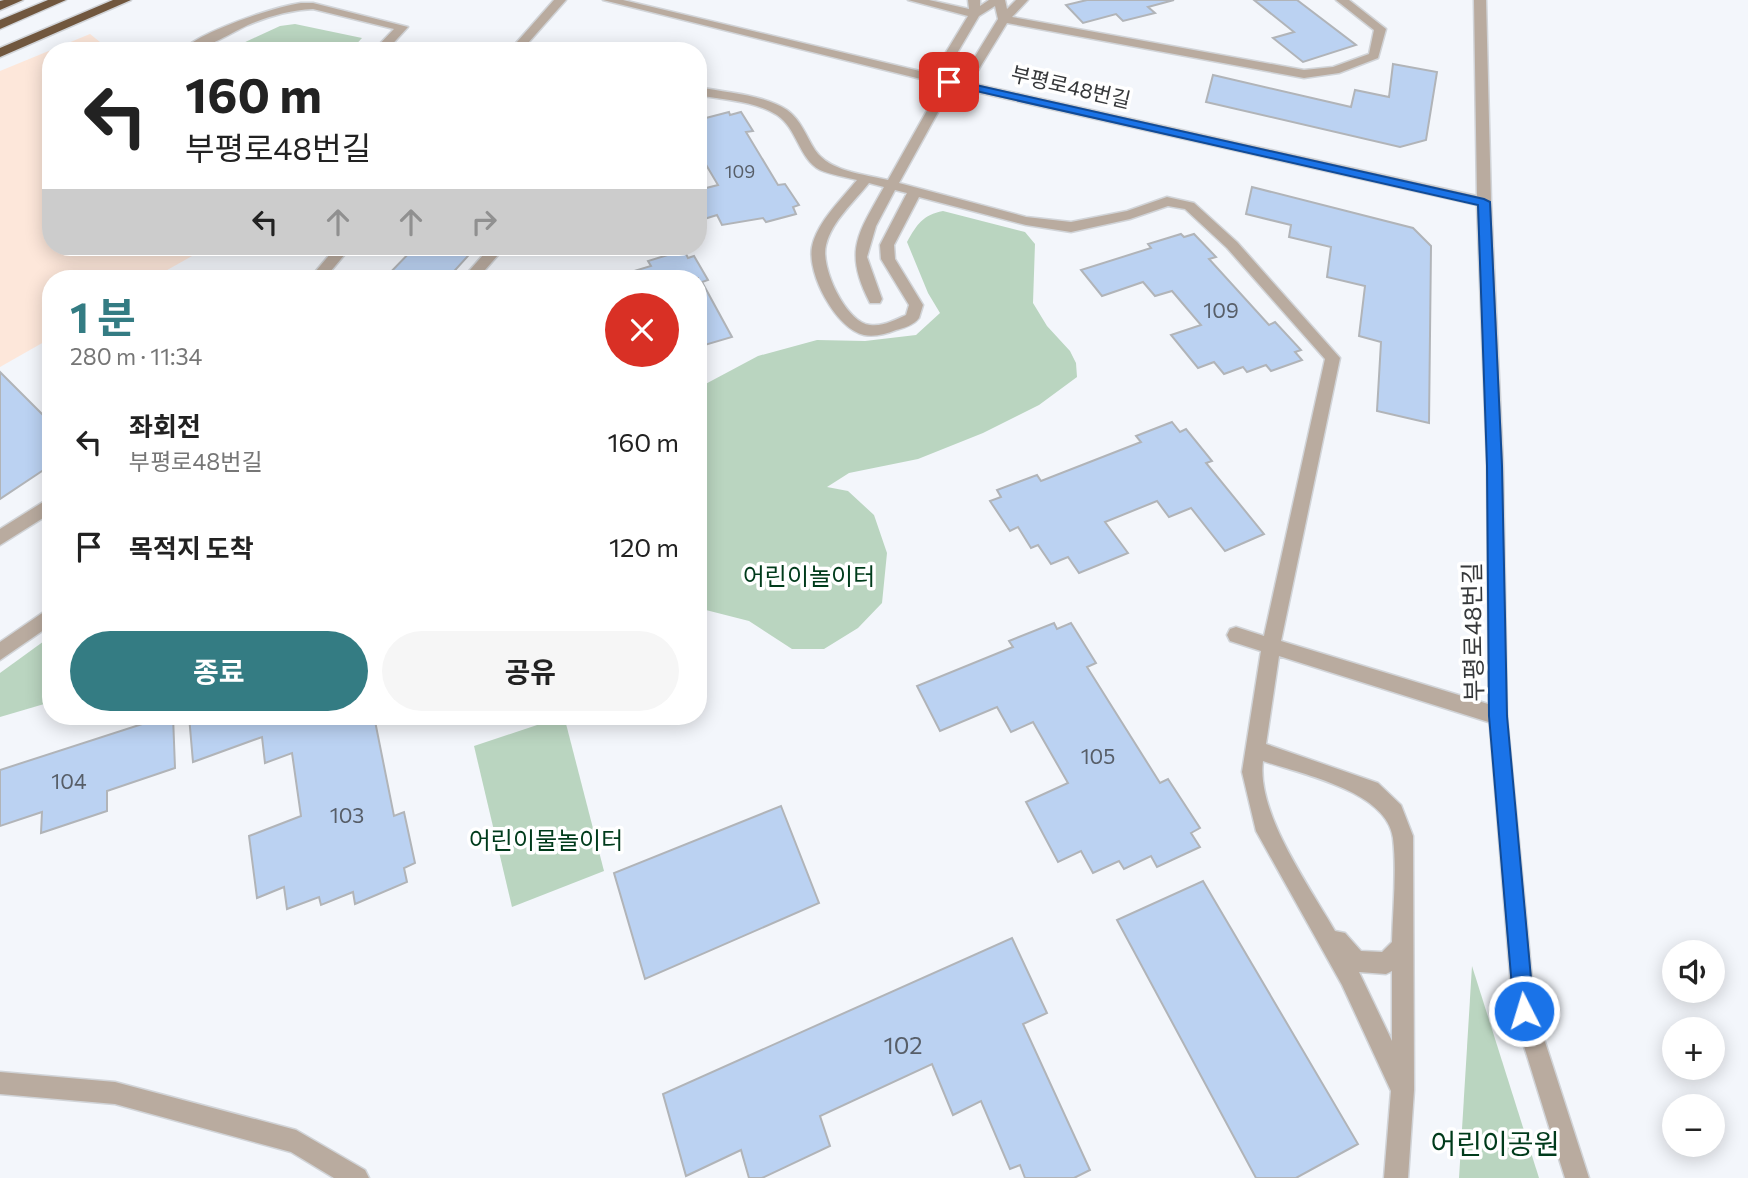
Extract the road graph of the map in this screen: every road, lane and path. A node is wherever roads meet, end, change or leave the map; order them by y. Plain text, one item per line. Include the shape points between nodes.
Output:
1 (16, 0) edge
2 (59, 0) edge
3 (124, 0) edge
4 (560, 0) edge
5 (609, 0) edge
6 (914, 0) edge
7 (974, 0) edge
8 (998, 0) edge
9 (1022, 0) edge
10 (1342, 0) edge
11 (1480, 0) edge
12 (0, 6) edge
13 (975, 14) junction
14 (1004, 19) junction
15 (0, 25) edge
16 (206, 42) edge
17 (388, 42) edge
18 (523, 42) edge
19 (0, 53) edge
20 (949, 82) junction
21 (707, 94) edge
22 (866, 178) junction
23 (893, 184) junction
24 (915, 191) junction
25 (1484, 202) junction
26 (336, 256) edge
27 (490, 256) edge
28 (324, 270) edge
29 (477, 270) edge
30 (875, 299) dead end
31 (42, 510) edge
32 (0, 538) edge
33 (42, 622) edge
34 (1236, 635) dead end
35 (1271, 646) junction
36 (0, 652) edge
37 (1498, 716) junction
38 (1255, 749) junction
39 (1317, 921) junction
40 (1403, 946) junction
41 (0, 1083) edge
42 (1403, 1090) junction
43 (357, 1178) edge
44 (1396, 1178) edge
45 (1577, 1178) edge

1 - 12 highway
2 - 15 highway
3 - 19 highway
4 - 18 street
5 - 20 street, 부평로48번길
6 - 13 street
7 - 13 street
8 - 13 street
8 - 14 street
9 - 14 street
10 - 14 street via 1380,29 1374,56 1335,70 1304,74
11 - 25 street, 부평로48번길
13 - 20 street via 940,72
14 - 20 street via 967,79
16 - 17 street via 261,15 299,5 402,27
20 - 23 street
20 - 25 street, 부평로48번길
21 - 22 street via 764,105 788,117 813,158 824,167
22 - 23 street
22 - 24 street via 824,234 818,250 823,281 848,321 865,330 891,328 912,318 916,304 888,259 887,245
23 - 24 street
23 - 30 street via 869,226 860,257
24 - 35 street via 1026,221 1071,227 1130,215 1167,201 1189,206 1232,245 1333,358
25 - 37 street, 부평로48번길
26 - 28 street
27 - 29 street
31 - 32 street
33 - 36 street
34 - 35 street
35 - 37 street
35 - 38 street
37 - 45 street, 부평로48번길 via 1524,1011
38 - 39 street via 1252,772 1266,831
38 - 40 street via 1371,790 1394,812 1403,836
39 - 40 street via 1356,961 1386,964
39 - 42 street via 1350,977
40 - 42 street
41 - 43 street via 115,1093 296,1142
42 - 44 street

